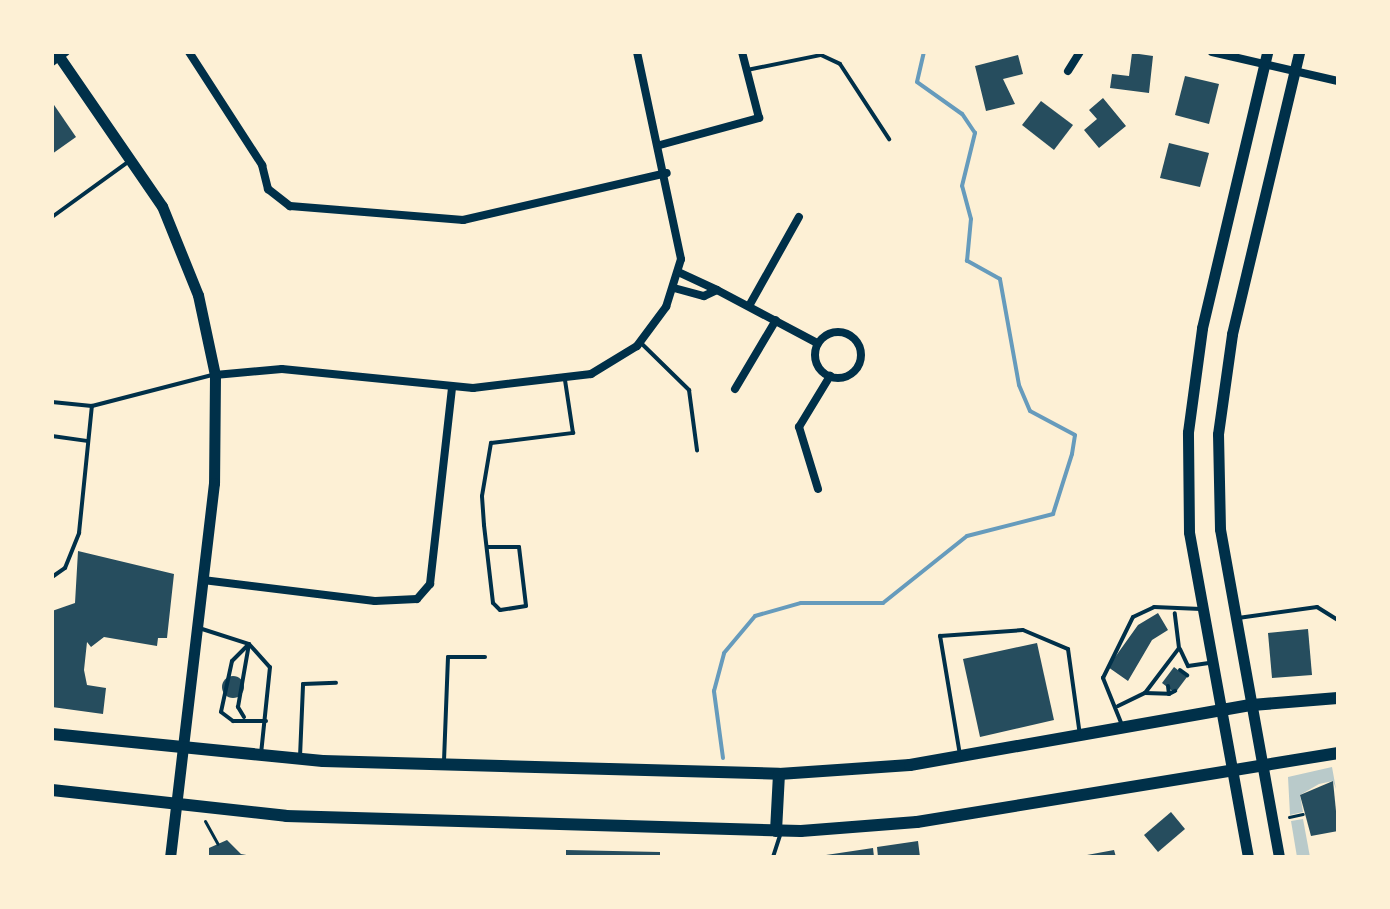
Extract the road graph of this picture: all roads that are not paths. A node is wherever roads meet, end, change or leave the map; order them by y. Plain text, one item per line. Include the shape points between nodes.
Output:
1 (189, 52) edge
2 (637, 52) edge
3 (742, 52) edge
4 (1080, 52) edge
5 (1212, 52) edge
6 (1267, 52) edge
7 (1299, 52) edge
8 (58, 56) edge
9 (1264, 65) junction
10 (747, 70) junction
11 (1068, 71) dead end
12 (1294, 71) junction
13 (1338, 81) edge
14 (889, 139) dead end
15 (660, 145) junction
16 (132, 158) junction
17 (667, 173) junction
18 (52, 217) edge
19 (799, 217) dead end
20 (678, 272) junction
21 (674, 288) junction
22 (717, 290) junction
23 (749, 306) junction
24 (776, 320) junction
25 (640, 342) junction
26 (817, 343) junction
27 (215, 375) junction
28 (830, 376) junction
29 (565, 380) junction
30 (452, 388) junction
31 (735, 389) dead end
32 (52, 402) edge
33 (92, 406) junction
34 (52, 436) edge
35 (87, 441) junction
36 (697, 450) dead end
37 (818, 489) dead end
38 (487, 547) junction
39 (52, 577) edge
40 (203, 580) junction
41 (1203, 608) junction
42 (1175, 613) junction
43 (1236, 619) junction
44 (1338, 620) edge
45 (197, 628) junction
46 (249, 644) junction
47 (1179, 648) junction
48 (485, 657) dead end
49 (1212, 663) junction
50 (1187, 667) junction
51 (1180, 670) dead end
52 (1187, 675) dead end
53 (336, 683) dead end
54 (1168, 686) dead end
55 (1175, 691) dead end
56 (1145, 693) junction
57 (1169, 694) junction
58 (1338, 698) edge
59 (1252, 705) junction
60 (1118, 706) junction
61 (1221, 709) junction
62 (244, 717) junction
63 (266, 721) junction
64 (1122, 728) junction
65 (52, 734) edge
66 (1080, 736) junction
67 (183, 750) junction
68 (1338, 753) edge
69 (261, 756) junction
70 (960, 757) junction
71 (300, 759) junction
72 (1262, 760) junction
73 (444, 765) junction
74 (1232, 765) junction
75 (779, 774) junction
76 (52, 790) edge
77 (176, 805) junction
78 (779, 831) junction
79 (170, 857) edge
80 (773, 857) edge
81 (1248, 857) edge
82 (1279, 857) edge

1 - 17 street via 262,165 268,189 290,206 463,220
2 - 15 street
3 - 10 street
4 - 11 street
5 - 9 street
6 - 9 street
7 - 12 street
8 - 16 street
9 - 12 street
9 - 41 street via 1192,381 1189,532
10 - 14 lane via 821,55 840,64
10 - 15 street via 759,118
12 - 13 street
12 - 43 street via 1223,385 1220,529
15 - 17 street
16 - 18 lane
16 - 27 street via 188,267
17 - 20 street via 680,237
19 - 23 street
20 - 21 street
20 - 22 street
21 - 22 street via 704,296
21 - 25 street
22 - 23 street
23 - 24 street
24 - 26 street
24 - 31 street
25 - 29 street via 612,364
25 - 36 lane via 689,390
26 - 28 street via 815,361
26 - 28 street via 841,331 860,348 852,373
27 - 30 street via 282,369
27 - 33 lane
27 - 40 street via 217,442
28 - 37 street via 799,427
29 - 30 street
29 - 38 lane via 573,433 491,443 482,496
30 - 40 street via 430,584 417,599 375,601
32 - 33 lane
33 - 35 lane
34 - 35 lane
35 - 39 lane via 79,533 65,568
38 - 38 lane via 496,608 526,606 519,547
40 - 45 street
41 - 42 lane
41 - 49 street
42 - 47 lane
42 - 60 lane via 1154,607 1133,617 1107,658 1103,678
43 - 44 lane via 1317,607
43 - 59 street
45 - 46 lane
45 - 67 street
46 - 62 lane via 238,707
46 - 62 lane via 232,661 220,704 226,719
46 - 63 lane via 270,667
47 - 50 lane
47 - 56 lane
48 - 73 lane via 448,657
49 - 50 lane
49 - 61 street
50 - 51 lane
50 - 52 lane
53 - 71 lane via 303,684
54 - 57 lane
55 - 57 lane
56 - 57 lane
56 - 60 lane
58 - 59 main road
59 - 61 main road
59 - 72 street
60 - 64 lane
61 - 64 main road
61 - 74 street
62 - 63 lane
63 - 69 lane
64 - 66 main road
65 - 67 main road
66 - 70 main road
66 - 70 lane via 1068,649 1023,630 940,636
67 - 69 main road
67 - 77 street
68 - 72 main road
69 - 71 main road
70 - 75 main road
71 - 73 main road
72 - 74 main road
72 - 82 street
73 - 75 main road
74 - 78 main road via 917,822
74 - 81 street
75 - 78 main road
76 - 77 main road
77 - 78 main road via 336,818
77 - 79 street
78 - 80 lane

